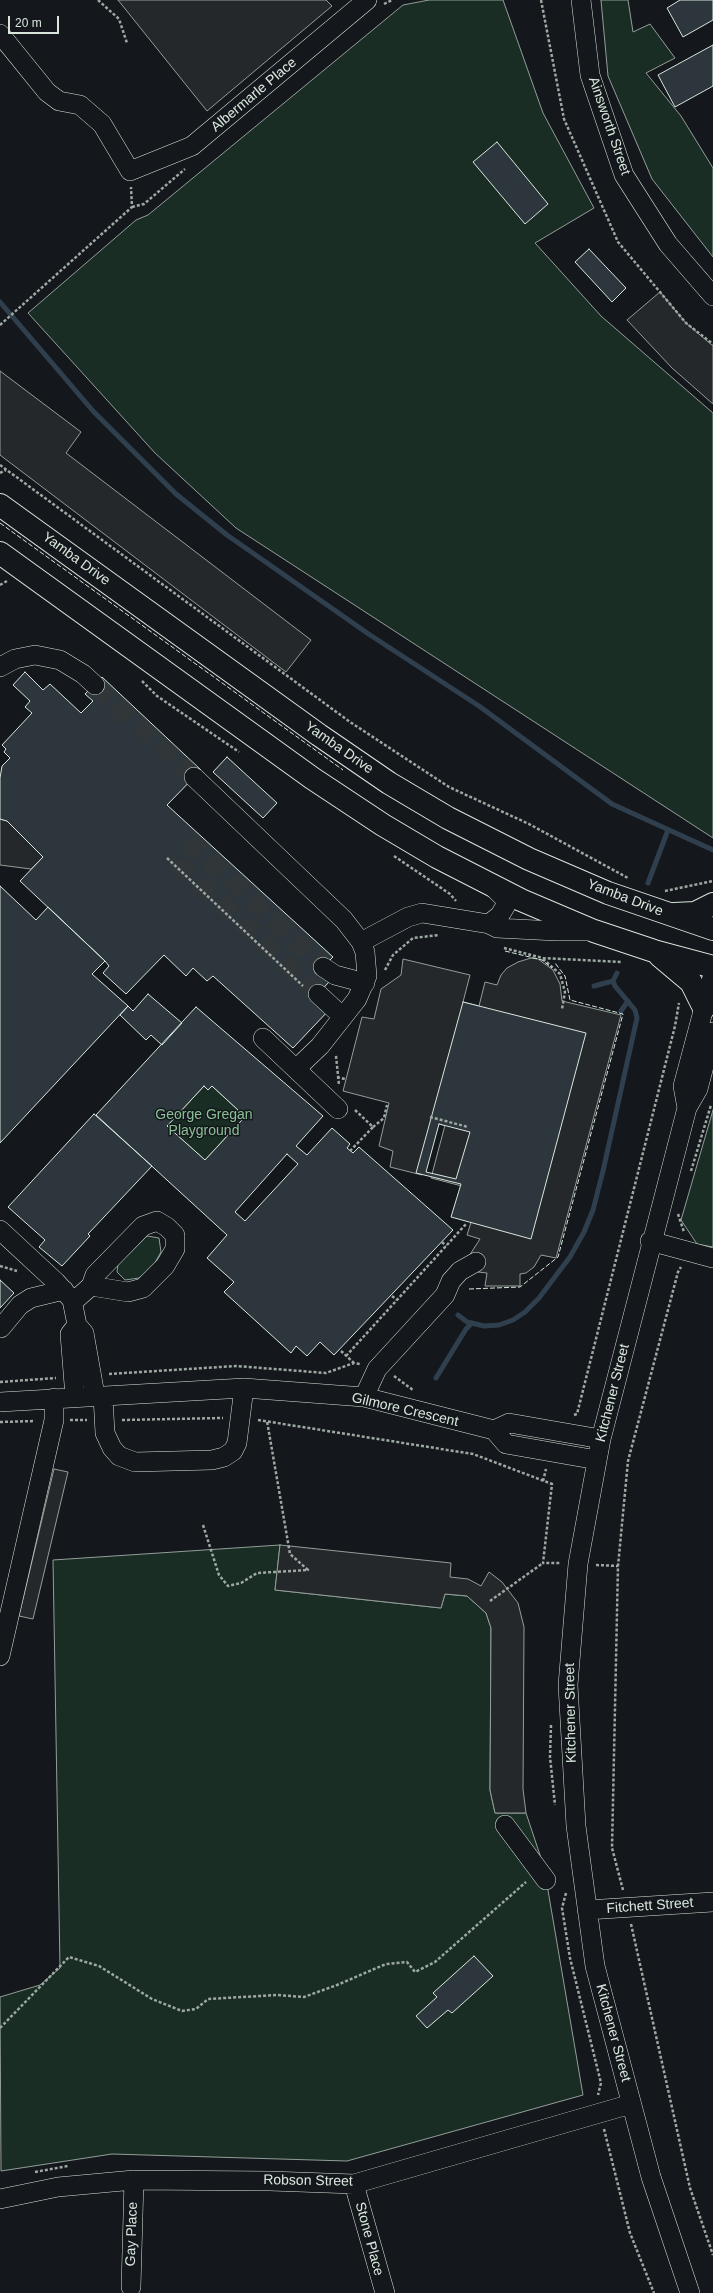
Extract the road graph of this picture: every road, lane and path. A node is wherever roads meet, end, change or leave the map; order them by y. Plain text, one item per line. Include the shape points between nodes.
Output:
1 (98, 0) edge
2 (367, 0) edge
3 (541, 0) edge
4 (581, 0) edge
5 (0, 34) edge
6 (127, 43) dead end
7 (130, 171) junction
8 (713, 296) edge
9 (0, 325) edge
10 (713, 344) edge
11 (0, 465) edge
12 (6, 470) junction
13 (0, 474) edge
14 (0, 505) edge
15 (0, 553) edge
16 (0, 667) edge
17 (95, 685) tunnel mouth
18 (194, 777) tunnel mouth
19 (167, 858) dead end
20 (629, 879) dead end
21 (713, 881) edge
22 (492, 886) junction
23 (663, 892) dead end
24 (713, 904) edge
25 (667, 914) junction
26 (489, 924) junction
27 (713, 929) edge
28 (594, 931) junction
29 (441, 935) dead end
30 (361, 942) junction
31 (499, 946) dead end
32 (654, 952) junction
33 (543, 958) junction
34 (628, 962) dead end
35 (323, 967) tunnel mouth
36 (713, 967) edge
37 (384, 973) dead end
38 (713, 974) edge
39 (365, 983) junction
40 (311, 991) joint
41 (678, 996) dead end
42 (704, 1008) junction
43 (562, 1010) dead end
44 (343, 1017) junction
45 (713, 1032) edge
46 (263, 1038) dead end
47 (336, 1052) dead end
48 (296, 1069) junction
49 (337, 1077) junction
50 (345, 1079) dead end
51 (340, 1089) dead end
52 (713, 1097) edge
53 (387, 1106) dead end
54 (346, 1108) joint
55 (687, 1108) junction
56 (430, 1117) dead end
57 (373, 1127) junction
58 (468, 1127) dead end
59 (350, 1151) dead end
60 (689, 1178) dead end
61 (680, 1207) dead end
62 (466, 1224) dead end
63 (0, 1230) edge
64 (650, 1241) junction
65 (442, 1242) dead end
66 (446, 1246) junction
67 (692, 1252) junction
68 (713, 1258) edge
69 (91, 1286) dead end
70 (445, 1295) dead end
71 (68, 1296) junction
72 (392, 1296) dead end
73 (397, 1300) junction
74 (77, 1325) junction
75 (1, 1328) edge
76 (341, 1351) dead end
77 (346, 1356) junction
78 (354, 1362) dead end
79 (25, 1380) dead end
80 (244, 1388) junction
81 (99, 1395) junction
82 (75, 1397) junction
83 (364, 1397) junction
84 (54, 1398) junction
85 (27, 1400) junction
86 (0, 1402) edge
87 (242, 1417) junction
88 (571, 1417) dead end
89 (54, 1420) junction
90 (104, 1420) junction
91 (268, 1421) junction
92 (0, 1422) edge
93 (29, 1422) junction
94 (32, 1426) dead end
95 (494, 1430) junction
96 (601, 1439) junction
97 (597, 1460) junction
98 (203, 1525) dead end
99 (543, 1562) junction
100 (560, 1569) dead end
101 (490, 1601) dead end
102 (0, 1656) edge
103 (551, 1719) dead end
104 (556, 1809) dead end
105 (505, 1825) dead end
106 (543, 1876) joint
107 (567, 1888) dead end
108 (713, 1902) edge
109 (627, 1907) junction
110 (587, 1910) junction
111 (0, 2028) edge
112 (631, 2104) junction
113 (600, 2113) junction
114 (72, 2166) dead end
115 (28, 2174) dead end
116 (134, 2180) junction
117 (354, 2184) junction
118 (0, 2199) edge
119 (713, 2255) edge
120 (130, 2287) dead end
121 (385, 2293) edge
122 (654, 2293) edge
123 (690, 2293) edge

1 - 6 path via 119,19
2 - 7 street, Albermarle Place via 192,146
3 - 10 path via 564,119 618,242 686,323
4 - 8 street, Ainsworth Street via 590,75 624,175 668,244
5 - 7 street via 47,92 59,101 80,105 102,124
7 - 9 path via 132,207
11 - 12 path
12 - 13 path
12 - 20 path via 350,722 449,787 529,824
14 - 25 main road, Yamba Drive via 389,783 448,818 529,859 608,893
15 - 22 main road via 312,778 383,825
16 - 17 street via 15,659 35,655 60,660
18 - 30 street via 344,920
19 - 40 path
21 - 23 path
22 - 26 street via 505,899 506,905 500,915
22 - 28 main road
24 - 25 main road via 696,913
25 - 27 main road, Yamba Drive
26 - 28 street via 511,929
26 - 30 street via 431,914 415,914
28 - 32 main road
29 - 37 path via 412,938 393,955
30 - 39 street via 367,962
31 - 33 path
32 - 36 main road
32 - 42 main road via 691,982
33 - 34 path
33 - 43 path via 560,974 565,992
35 - 39 street via 335,975
38 - 42 street, Kitchener Street
39 - 44 street
40 - 44 street
41 - 88 path via 675,1026 578,1414
42 - 55 street, Kitchener Street via 683,1086
44 - 48 street via 320,1046
45 - 55 street, Kitchener Street via 698,1089
46 - 48 street
47 - 49 path
48 - 54 street
49 - 50 path
49 - 51 path
52 - 60 path
53 - 57 path via 384,1118
54 - 57 path
55 - 64 street, Kitchener Street
56 - 58 path
57 - 59 path
61 - 67 path via 678,1214
62 - 66 path
63 - 71 street
64 - 67 street
64 - 96 street, Kitchener Street
65 - 66 path
66 - 73 path
67 - 68 street
67 - 109 path via 678,1272 628,1461 618,1566 612,1848
69 - 71 street
70 - 83 street via 377,1369
71 - 74 street
71 - 75 street via 31,1298 20,1305
72 - 73 path
73 - 77 path
74 - 81 street via 84,1333
74 - 82 street via 70,1334
76 - 77 path
77 - 78 path
79 - 85 path
80 - 81 street, Gilmore Crescent
80 - 83 street, Gilmore Crescent
80 - 87 street
81 - 82 street, Gilmore Crescent
81 - 90 street
82 - 84 street, Gilmore Crescent
83 - 95 street, Gilmore Crescent
84 - 85 street, Gilmore Crescent
84 - 89 street
85 - 86 street, Gilmore Crescent
85 - 93 path
87 - 90 path
87 - 90 street via 237,1444 233,1451 224,1457 212,1460 135,1462 119,1456 112,1448 105,1433
87 - 91 path
89 - 90 path
89 - 93 path
89 - 102 street
91 - 98 path via 290,1554 308,1570 257,1572 241,1583 228,1586 219,1575
91 - 99 path via 473,1454 552,1484
92 - 93 path
93 - 94 path
95 - 96 street via 509,1423
95 - 97 street via 506,1444
96 - 97 street, Kitchener Street
97 - 110 street, Kitchener Street via 578,1564 568,1685 576,1826
99 - 100 path via 562,1564
99 - 101 path
103 - 104 path via 550,1757
105 - 106 street
106 - 111 path via 435,1962 415,1972 407,1962 386,1964 304,1997 277,1995 208,1999 196,2009 182,2011 152,1999 99,1966 69,1957
107 - 113 path via 562,1908 570,1958 601,2083 597,2099
108 - 109 street, Fitchett Street
109 - 110 street, Fitchett Street
109 - 119 path via 690,2188
110 - 112 street, Kitchener Street via 595,1966
112 - 113 street, Robson Street
112 - 123 street, Kitchener Street via 650,2177
113 - 117 street, Robson Street
113 - 122 path via 630,2233
114 - 115 path via 49,2168
116 - 117 street, Robson Street
116 - 118 street, Robson Street via 58,2187
116 - 120 street, Gay Place
117 - 121 street, Stone Place

